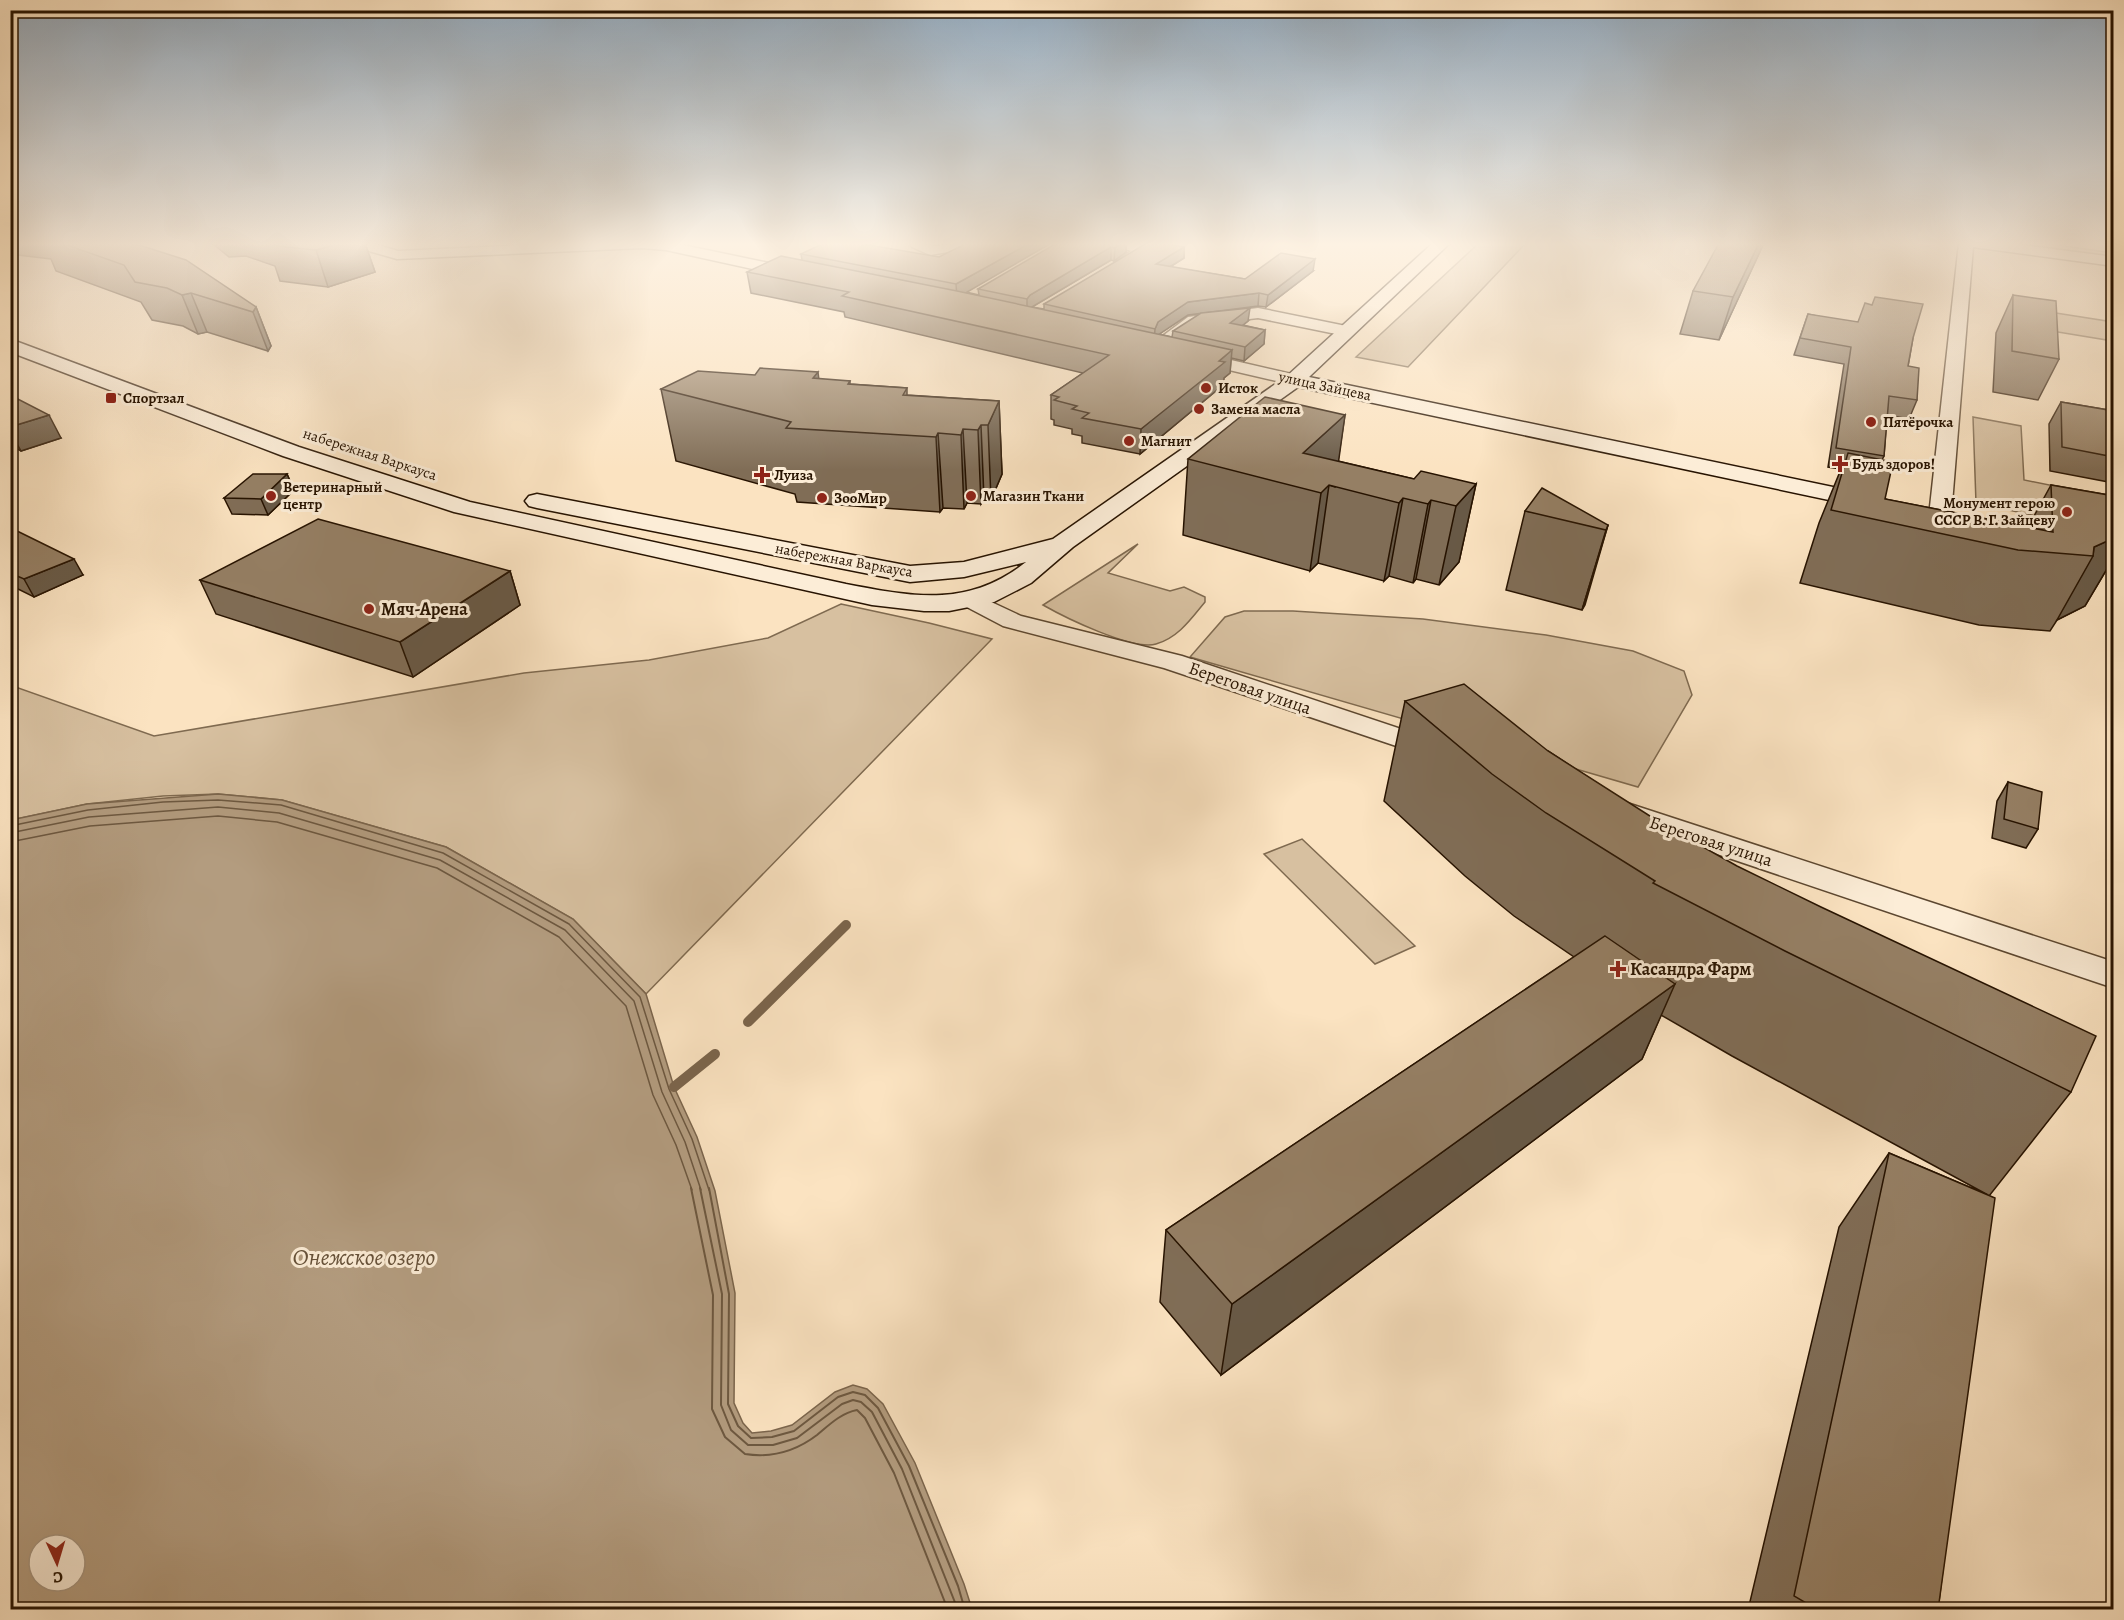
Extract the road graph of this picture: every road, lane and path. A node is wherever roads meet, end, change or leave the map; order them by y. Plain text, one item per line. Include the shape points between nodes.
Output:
1 (1213, 319) edge
2 (1287, 319) edge
3 (1359, 319) edge
4 (1962, 319) edge
5 (10, 323) edge
6 (1346, 330) junction
7 (10, 345) edge
8 (93, 365) junction
9 (1294, 380) junction
10 (300, 431) dead end
11 (516, 496) dead end
12 (1891, 506) edge
13 (1915, 511) edge
14 (1950, 519) joint
15 (1064, 542) junction
16 (947, 573) junction
17 (972, 600) junction
18 (938, 604) junction
19 (1464, 759) edge
20 (1597, 803) edge
21 (2108, 973) dead end

1 - 9 street, улица Зайцева via 1194,321 1160,344
2 - 6 street, улица Зайцева
3 - 6 main road
4 - 14 street
5 - 8 main road, набережная Варкауса
6 - 9 main road
7 - 8 main road, набережная Варкауса via 58,363
8 - 10 main road, набережная Варкауса via 124,367
8 - 18 main road, набережная Варкауса via 224,428 466,508 744,570 907,602
9 - 12 main road, улица Зайцева
9 - 15 main road
11 - 16 main road, набережная Варкауса via 910,574
13 - 14 main road
15 - 16 main road, набережная Варкауса
15 - 17 main road, набережная Варкауса via 1031,572
16 - 18 main road via 968,577 975,582 973,589
17 - 18 main road, набережная Варкауса
17 - 19 street, Береговая улица via 1012,621 1173,662
20 - 21 street, Береговая улица

